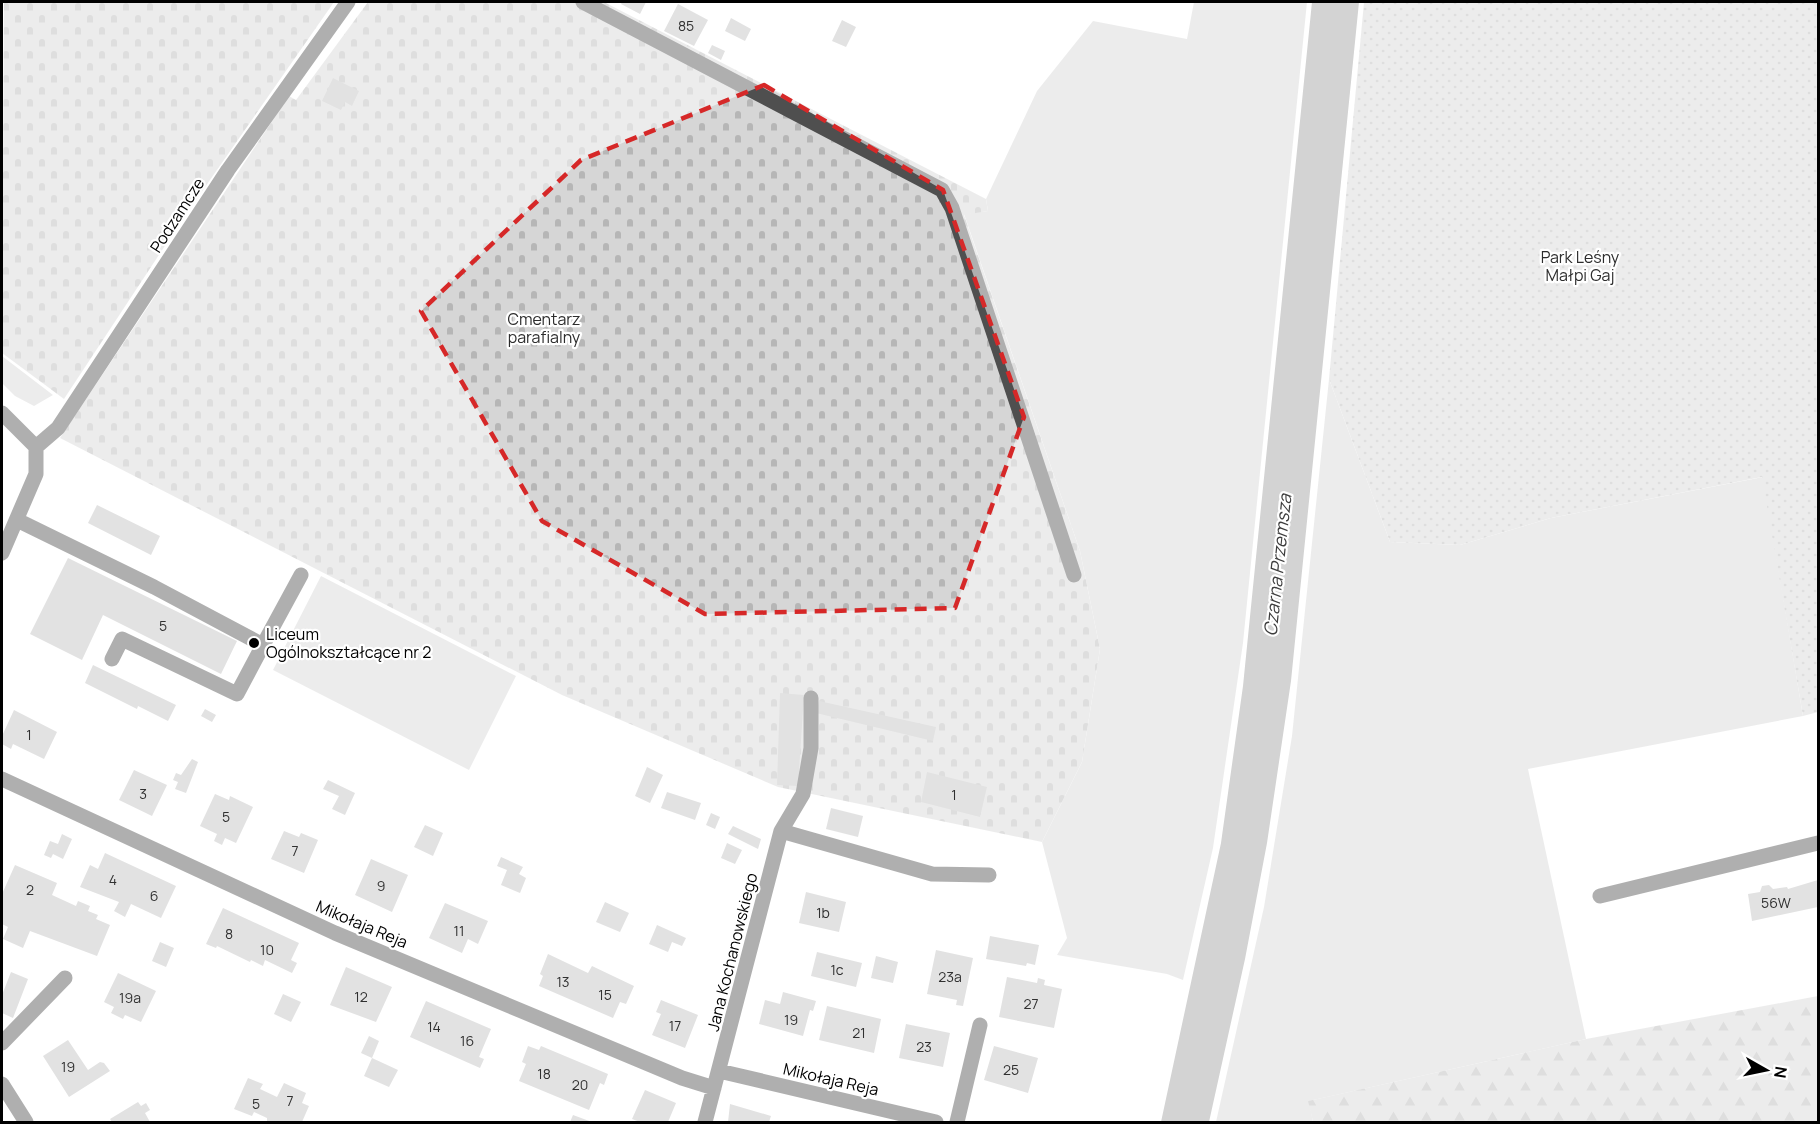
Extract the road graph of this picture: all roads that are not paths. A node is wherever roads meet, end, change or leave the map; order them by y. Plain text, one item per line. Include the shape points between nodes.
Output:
1 (348, 2) edge
2 (583, 2) edge
3 (2, 413) edge
4 (36, 447) junction
5 (17, 519) junction
6 (2, 553) edge
7 (301, 575) dead end
8 (1074, 575) dead end
9 (263, 645) junction
10 (112, 659) dead end
11 (812, 698) dead end
12 (2, 778) edge
13 (780, 831) junction
14 (1818, 843) edge
15 (989, 875) dead end
16 (1599, 896) dead end
17 (65, 978) dead end
18 (980, 1025) dead end
19 (2, 1043) edge
20 (719, 1071) junction
21 (2, 1084) edge
22 (714, 1088) junction
23 (26, 1122) edge
24 (705, 1122) edge
25 (936, 1122) edge
26 (957, 1122) edge

1 - 4 street, Podzamcze via 228,170 58,428
2 - 8 street via 942,190 952,208
3 - 4 street
4 - 5 street via 36,474
5 - 6 street
5 - 9 street
7 - 9 street
9 - 10 street via 237,694 122,639
11 - 13 street, Jana Kochanowskiego via 811,748 803,794
12 - 22 street, Mikołaja Reja via 335,933
13 - 15 street via 932,874
13 - 20 street, Jana Kochanowskiego
14 - 16 street
17 - 19 street
18 - 26 street
20 - 22 street, Jana Kochanowskiego
20 - 25 street, Mikołaja Reja
21 - 23 street
22 - 24 street, Jana Kochanowskiego

